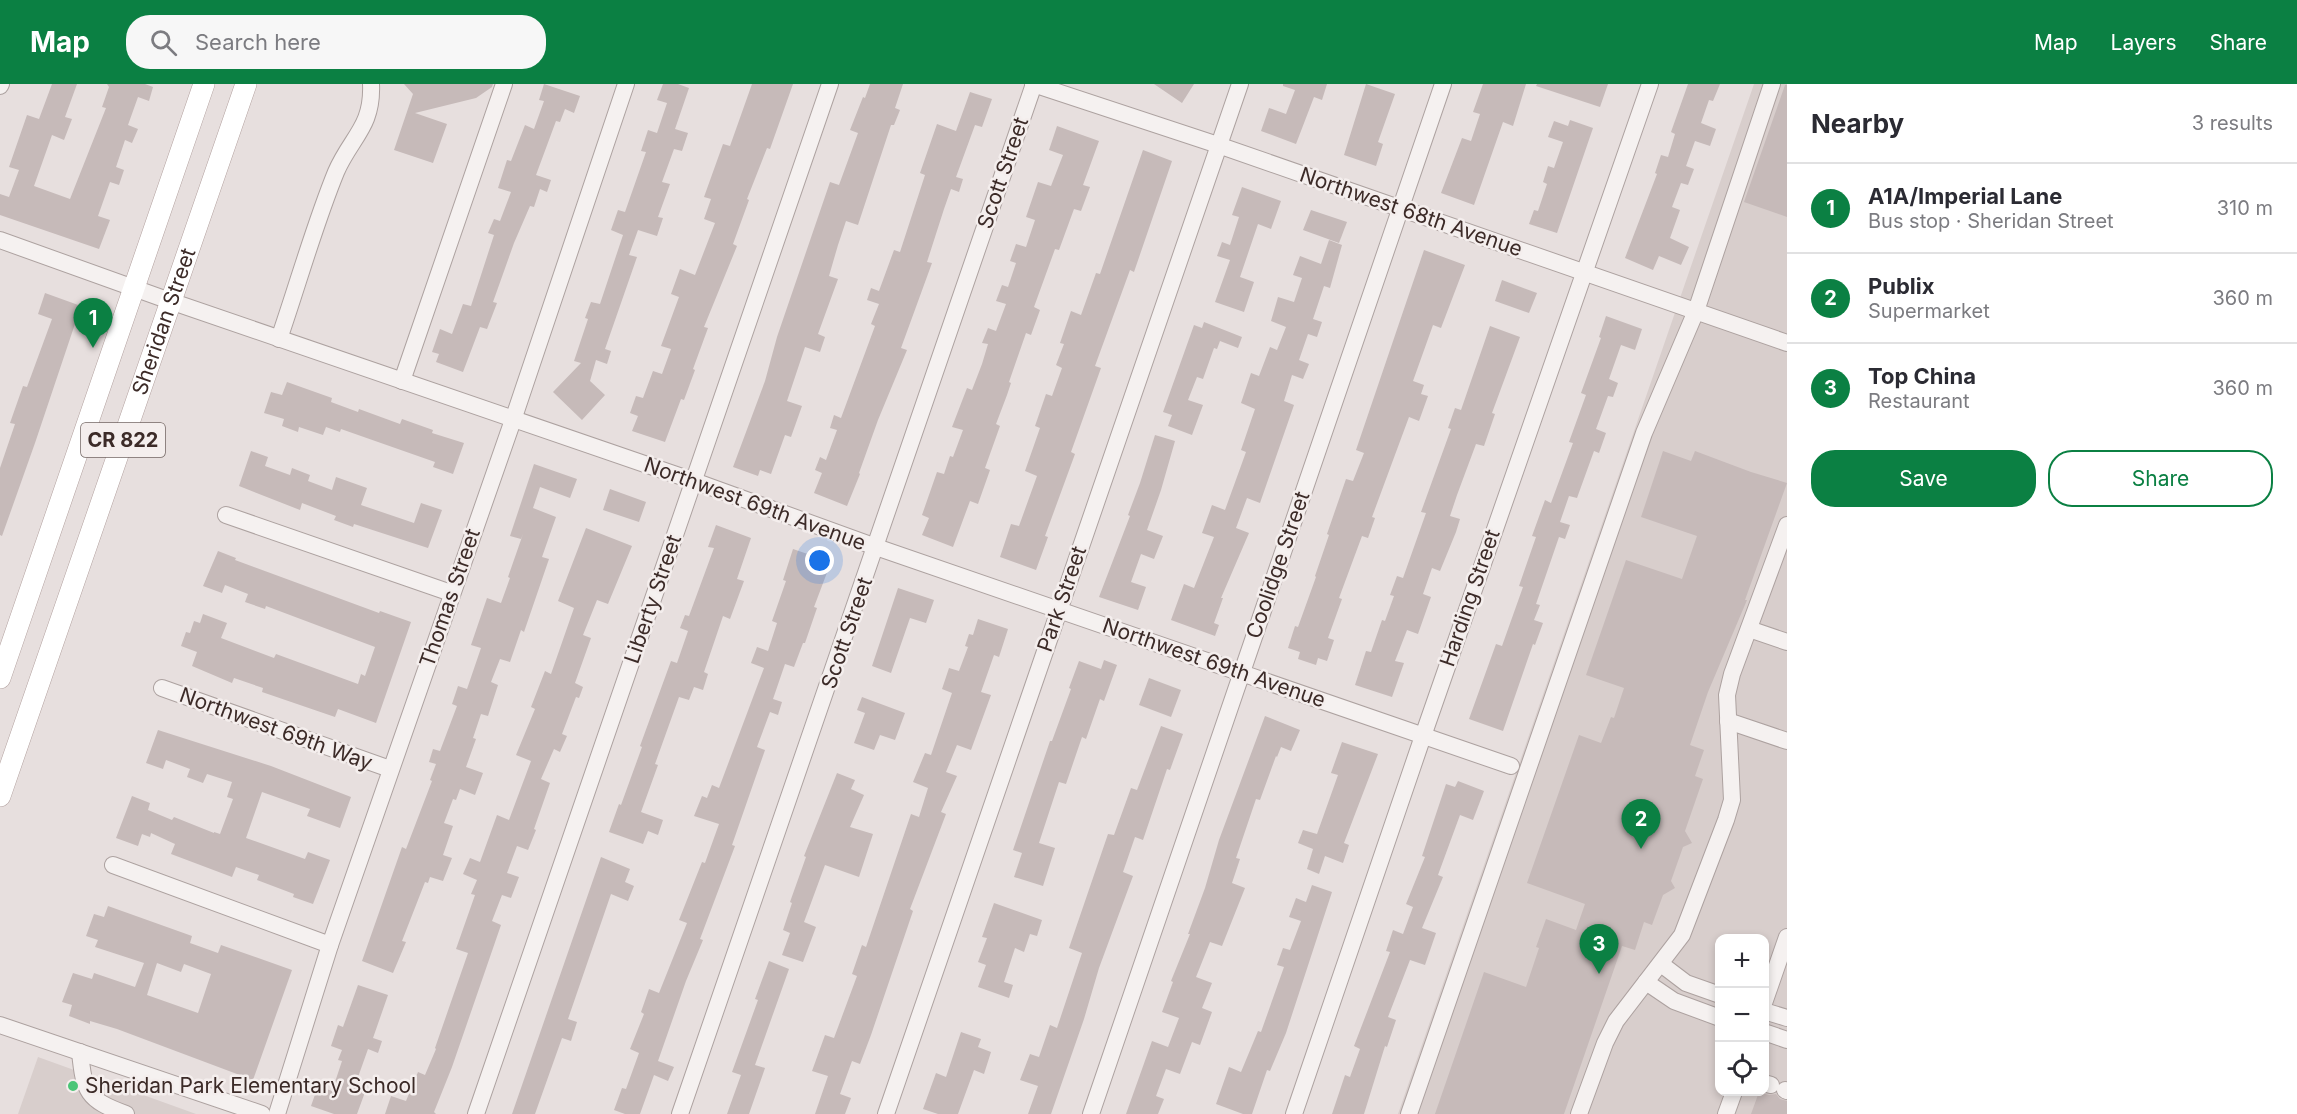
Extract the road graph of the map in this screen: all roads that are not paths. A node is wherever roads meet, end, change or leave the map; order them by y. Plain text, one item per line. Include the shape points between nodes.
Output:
1 (204, 84) edge
2 (246, 84) edge
3 (371, 84) edge
4 (504, 84) edge
5 (626, 84) edge
6 (830, 84) edge
7 (1034, 84) edge
8 (1240, 84) edge
9 (1443, 84) edge
10 (1650, 84) edge
11 (1772, 84) edge
12 (1218, 145) junction
13 (1400, 209) junction
14 (0, 240) edge
15 (1585, 272) junction
16 (135, 288) junction
17 (170, 301) junction
18 (1696, 311) junction
19 (279, 339) junction
20 (1787, 343) edge
21 (402, 381) junction
22 (513, 420) junction
23 (694, 482) junction
24 (226, 515) dead end
25 (1787, 525) edge
26 (876, 548) junction
27 (451, 593) junction
28 (1058, 609) junction
29 (1749, 629) junction
30 (1787, 642) edge
31 (1241, 673) junction
32 (0, 678) edge
33 (162, 688) dead end
34 (1728, 721) junction
35 (1423, 736) junction
36 (1787, 741) edge
37 (1511, 766) dead end
38 (390, 770) junction
39 (0, 796) edge
40 (113, 866) dead end
41 (1787, 937) edge
42 (330, 945) junction
43 (1661, 964) junction
44 (1646, 982) junction
45 (1769, 989) edge
46 (1715, 994) edge
47 (1769, 1013) edge
48 (1715, 1016) edge
49 (1787, 1018) edge
50 (0, 1024) edge
51 (1769, 1034) edge
52 (1787, 1040) edge
53 (80, 1052) junction
54 (1732, 1096) edge
55 (126, 1114) edge
56 (262, 1114) edge
57 (277, 1114) edge
58 (476, 1114) edge
59 (680, 1114) edge
60 (886, 1114) edge
61 (1091, 1114) edge
62 (1294, 1114) edge
63 (1409, 1114) edge
64 (1579, 1114) edge
65 (1725, 1114) edge

1 - 16 main road, Sheridan Street / CR 822
2 - 17 main road, Sheridan Street / CR 822
3 - 19 street via 368,116 337,171
4 - 21 street
5 - 22 street, Thomas Street
6 - 23 street, Liberty Street
7 - 12 street, Northwest 68th Avenue
7 - 26 street, Scott Street
8 - 12 street, Park Street
9 - 13 street, Coolidge Street
10 - 15 street, Harding Street
11 - 18 street
12 - 13 street, Northwest 68th Avenue
12 - 28 street, Park Street
13 - 15 street, Northwest 68th Avenue
13 - 31 street, Coolidge Street
14 - 16 street, Northwest 69th Avenue
15 - 18 street, Northwest 68th Avenue
15 - 35 street, Harding Street
16 - 17 street, Northwest 69th Avenue
16 - 32 main road, Sheridan Street / CR 822
17 - 19 street, Northwest 69th Avenue
17 - 39 main road, Sheridan Street / CR 822
18 - 20 street, Northwest 68th Avenue
18 - 63 street via 1644,433
19 - 21 street, Northwest 69th Avenue
21 - 22 street, Northwest 69th Avenue
22 - 23 street, Northwest 69th Avenue
22 - 27 street, Thomas Street
23 - 26 street, Northwest 69th Avenue
23 - 58 street, Liberty Street
24 - 27 street
25 - 29 street
26 - 28 street, Northwest 69th Avenue
26 - 59 street, Scott Street
27 - 38 street, Thomas Street
28 - 31 street, Northwest 69th Avenue
28 - 60 street, Park Street
29 - 30 street
29 - 34 street via 1727,695
31 - 35 street, Northwest 69th Avenue
31 - 61 street, Coolidge Street
33 - 38 street, Northwest 69th Way
34 - 36 street
34 - 43 street via 1732,800 1682,936
35 - 37 street, Northwest 69th Avenue
35 - 62 street, Harding Street
38 - 42 street, Thomas Street
40 - 42 street
41 - 45 street
42 - 57 street, Thomas Street
43 - 44 street
43 - 46 street via 1686,983
44 - 48 street via 1674,1001
44 - 64 street via 1616,1021
47 - 49 street
50 - 53 street
51 - 52 street
53 - 55 street via 88,1092 107,1107
53 - 56 street
54 - 65 street

